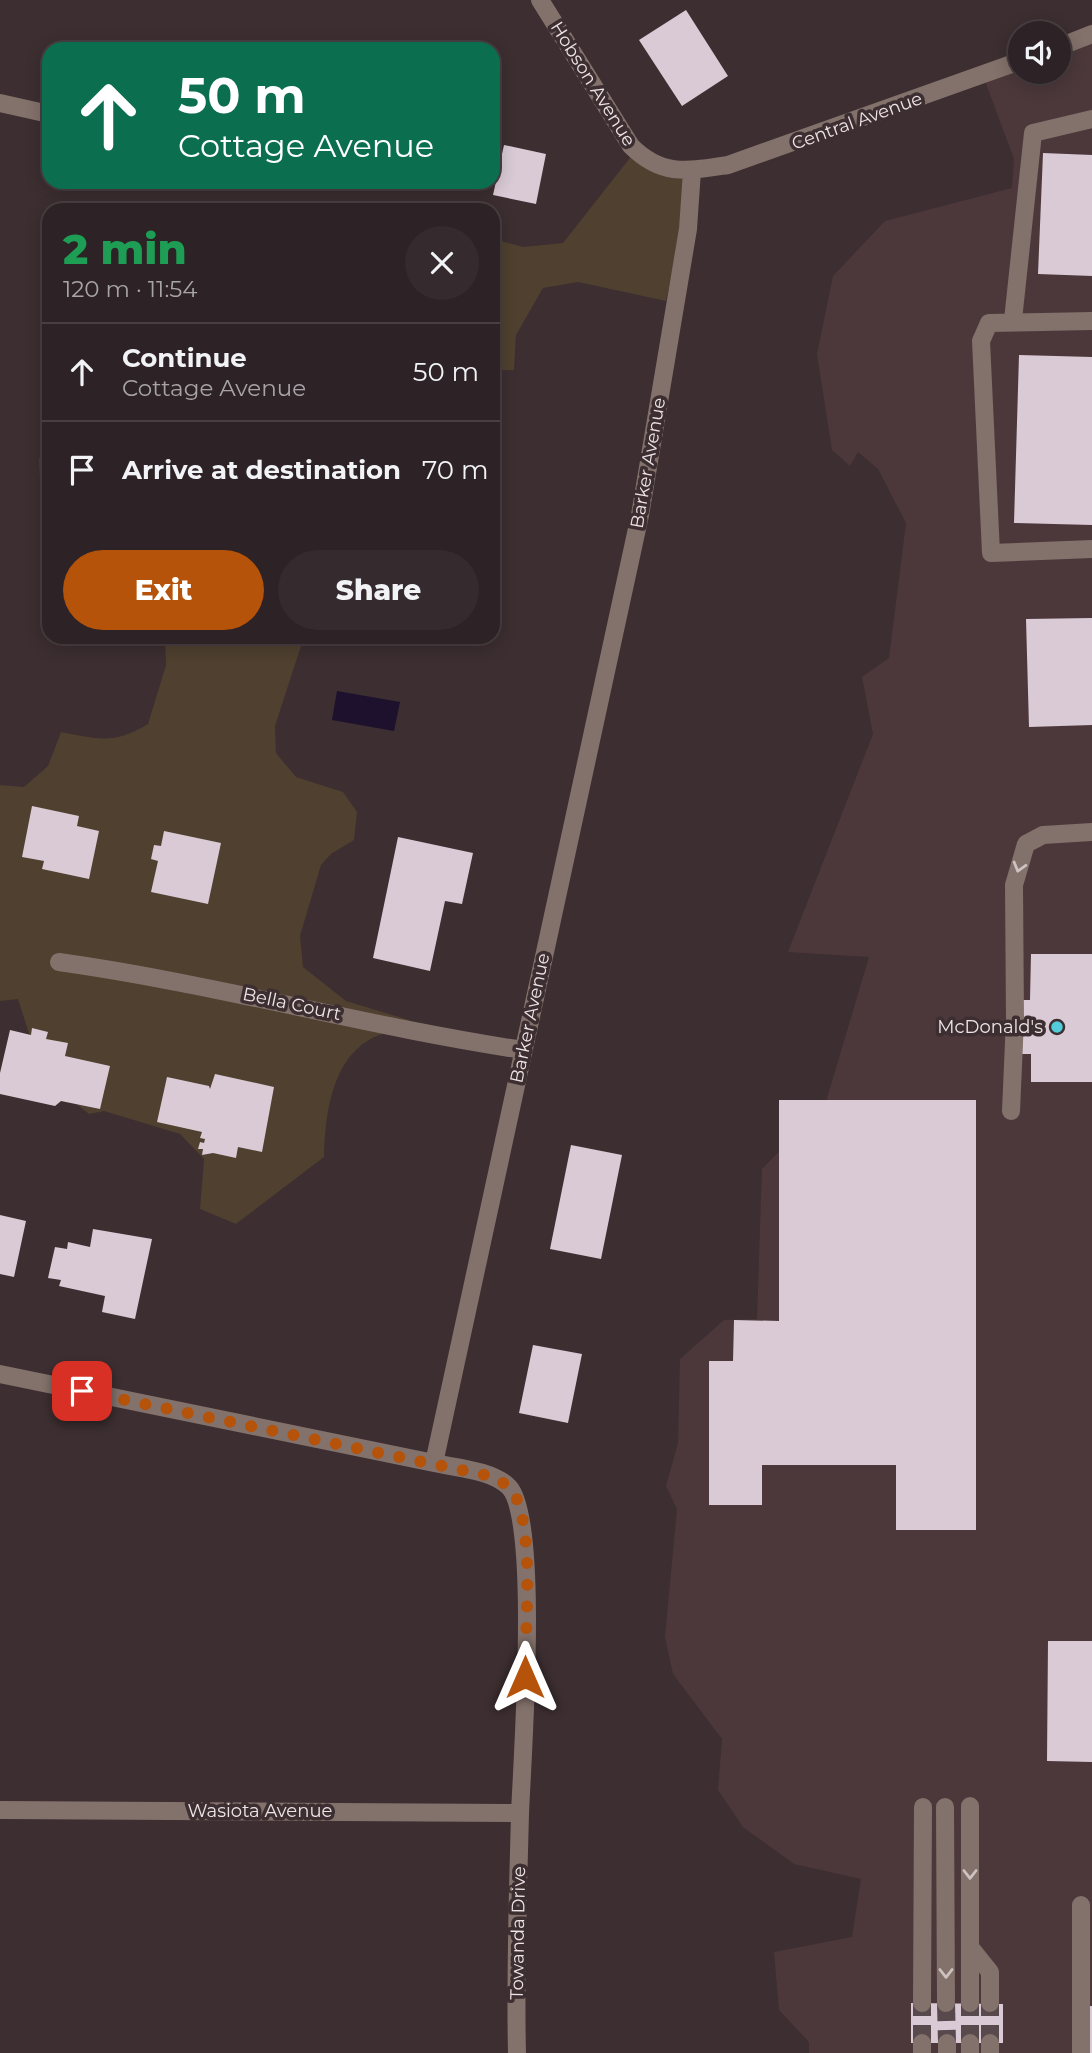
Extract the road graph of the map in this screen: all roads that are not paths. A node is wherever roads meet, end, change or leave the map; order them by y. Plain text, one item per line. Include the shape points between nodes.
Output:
1 (540, 0) edge
2 (1092, 34) edge
3 (1071, 42) edge
4 (1008, 65) edge
5 (0, 103) edge
6 (42, 112) edge
7 (1092, 119) edge
8 (692, 171) junction
9 (1013, 320) junction
10 (1092, 321) edge
11 (1092, 549) edge
12 (1092, 832) edge
13 (59, 962) dead end
14 (523, 1050) junction
15 (1011, 1111) dead end
16 (0, 1377) edge
17 (434, 1463) junction
18 (970, 1806) dead end
19 (923, 1807) dead end
20 (945, 1807) dead end
21 (0, 1810) edge
22 (520, 1812) junction
23 (1081, 1905) dead end
24 (970, 1947) junction
25 (922, 2003) tunnel mouth
26 (946, 2003) tunnel mouth
27 (970, 2003) tunnel mouth
28 (990, 2003) tunnel mouth
29 (517, 2053) edge
30 (1081, 2053) edge

1 - 8 street, Hobson Avenue via 631,146 648,163
2 - 3 street
4 - 8 street, Central Avenue via 776,150
5 - 6 street
7 - 9 street via 1033,133
8 - 14 street, Barker Avenue via 688,229 640,515
9 - 10 street
9 - 11 street via 989,323 981,341 992,552
12 -> 15 street via 1043,835 1026,844 1014,885
13 - 14 street, Bella Court via 155,975 458,1041
14 - 17 street, Barker Avenue
16 - 17 street
17 - 22 street via 495,1477 510,1488 519,1504 525,1555
18 -> 24 street
19 - 25 street
20 -> 26 street
21 - 22 street, Wasiota Avenue
22 - 29 street, Towanda Drive
23 - 30 street
24 - 27 street
24 - 28 street via 990,1972

